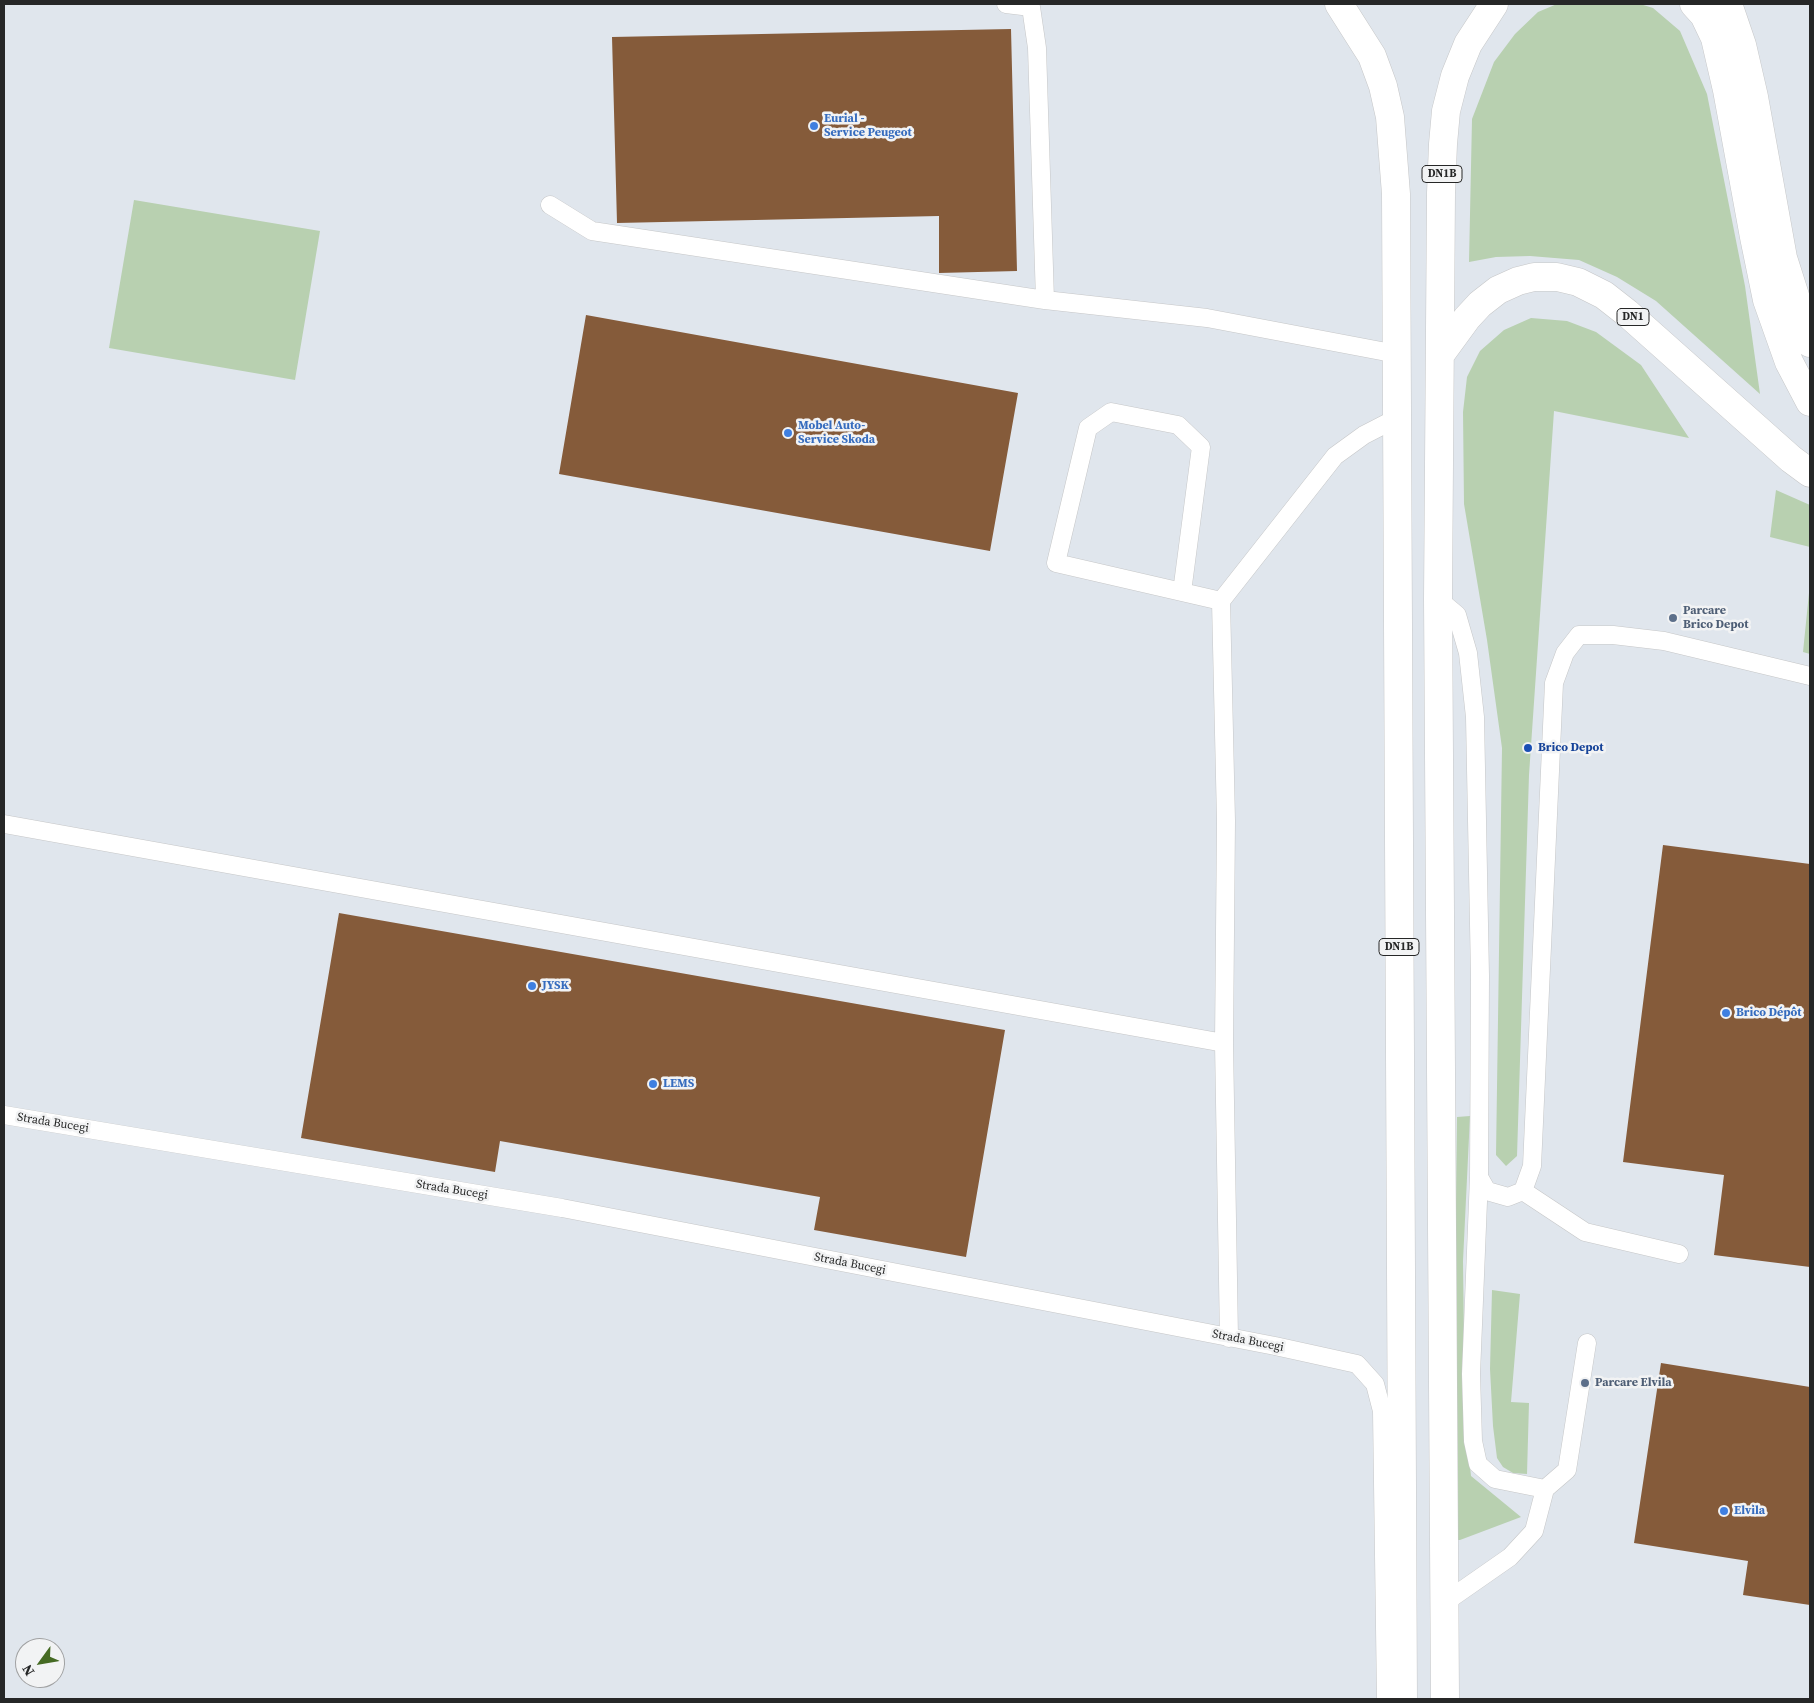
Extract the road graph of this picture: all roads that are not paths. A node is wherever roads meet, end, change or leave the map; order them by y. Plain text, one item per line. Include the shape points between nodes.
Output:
1 (1006, 4) edge
2 (1339, 4) edge
3 (1494, 4) edge
4 (1694, 4) edge
5 (1728, 4) edge
6 (550, 206) dead end
7 (1045, 300) junction
8 (1810, 342) edge
9 (1398, 354) junction
10 (1440, 355) junction
11 (1810, 402) edge
12 (1397, 418) junction
13 (1810, 473) edge
14 (1182, 592) junction
15 (1438, 599) junction
16 (1221, 601) junction
17 (1810, 676) edge
18 (4, 824) edge
19 (1224, 1043) junction
20 (4, 1115) edge
21 (1479, 1177) junction
22 (1523, 1191) junction
23 (1679, 1254) dead end
24 (1229, 1338) junction
25 (1587, 1343) dead end
26 (1546, 1489) junction
27 (1444, 1604) junction
28 (1386, 1699) edge
29 (1403, 1699) edge
30 (1445, 1699) edge

1 - 7 lane via 1031,7 1037,48
2 - 9 main road, DN1B via 1372,56 1390,117 1396,194
3 - 10 main road, DN1B via 1468,44 1446,111 1441,193
4 - 11 main road via 1704,15 1715,38 1728,90 1767,300 1789,362
5 - 8 main road via 1754,97 1783,258
6 - 7 lane via 592,231
7 - 9 lane via 1207,318
9 - 12 main road, DN1B
10 - 13 main road, DN1 via 1467,318 1498,290 1534,277 1557,277 1578,282 1604,295 1627,313
10 - 15 main road, DN1B
12 - 16 lane via 1364,435 1335,456
12 - 29 main road, DN1B
14 - 14 lane via 1056,563 1088,428 1110,412 1178,425 1201,447
14 - 16 lane
15 - 21 lane via 1456,615 1468,653 1475,717 1480,976
15 - 27 main road, DN1B
16 - 19 lane via 1226,822
17 - 22 lane via 1664,641 1613,635 1579,635 1565,653 1554,683 1532,1166
18 - 19 lane
19 - 24 lane
20 - 24 lane, Strada Bucegi via 562,1208
21 - 22 lane via 1487,1191 1508,1197
21 - 26 lane via 1471,1374 1473,1441 1478,1464 1495,1479
22 - 23 lane via 1585,1232
24 - 28 lane, Strada Bucegi via 1357,1364 1375,1384 1382,1410
25 - 26 lane via 1567,1470
26 - 27 lane via 1534,1531 1510,1557
27 - 30 main road, DN1B

